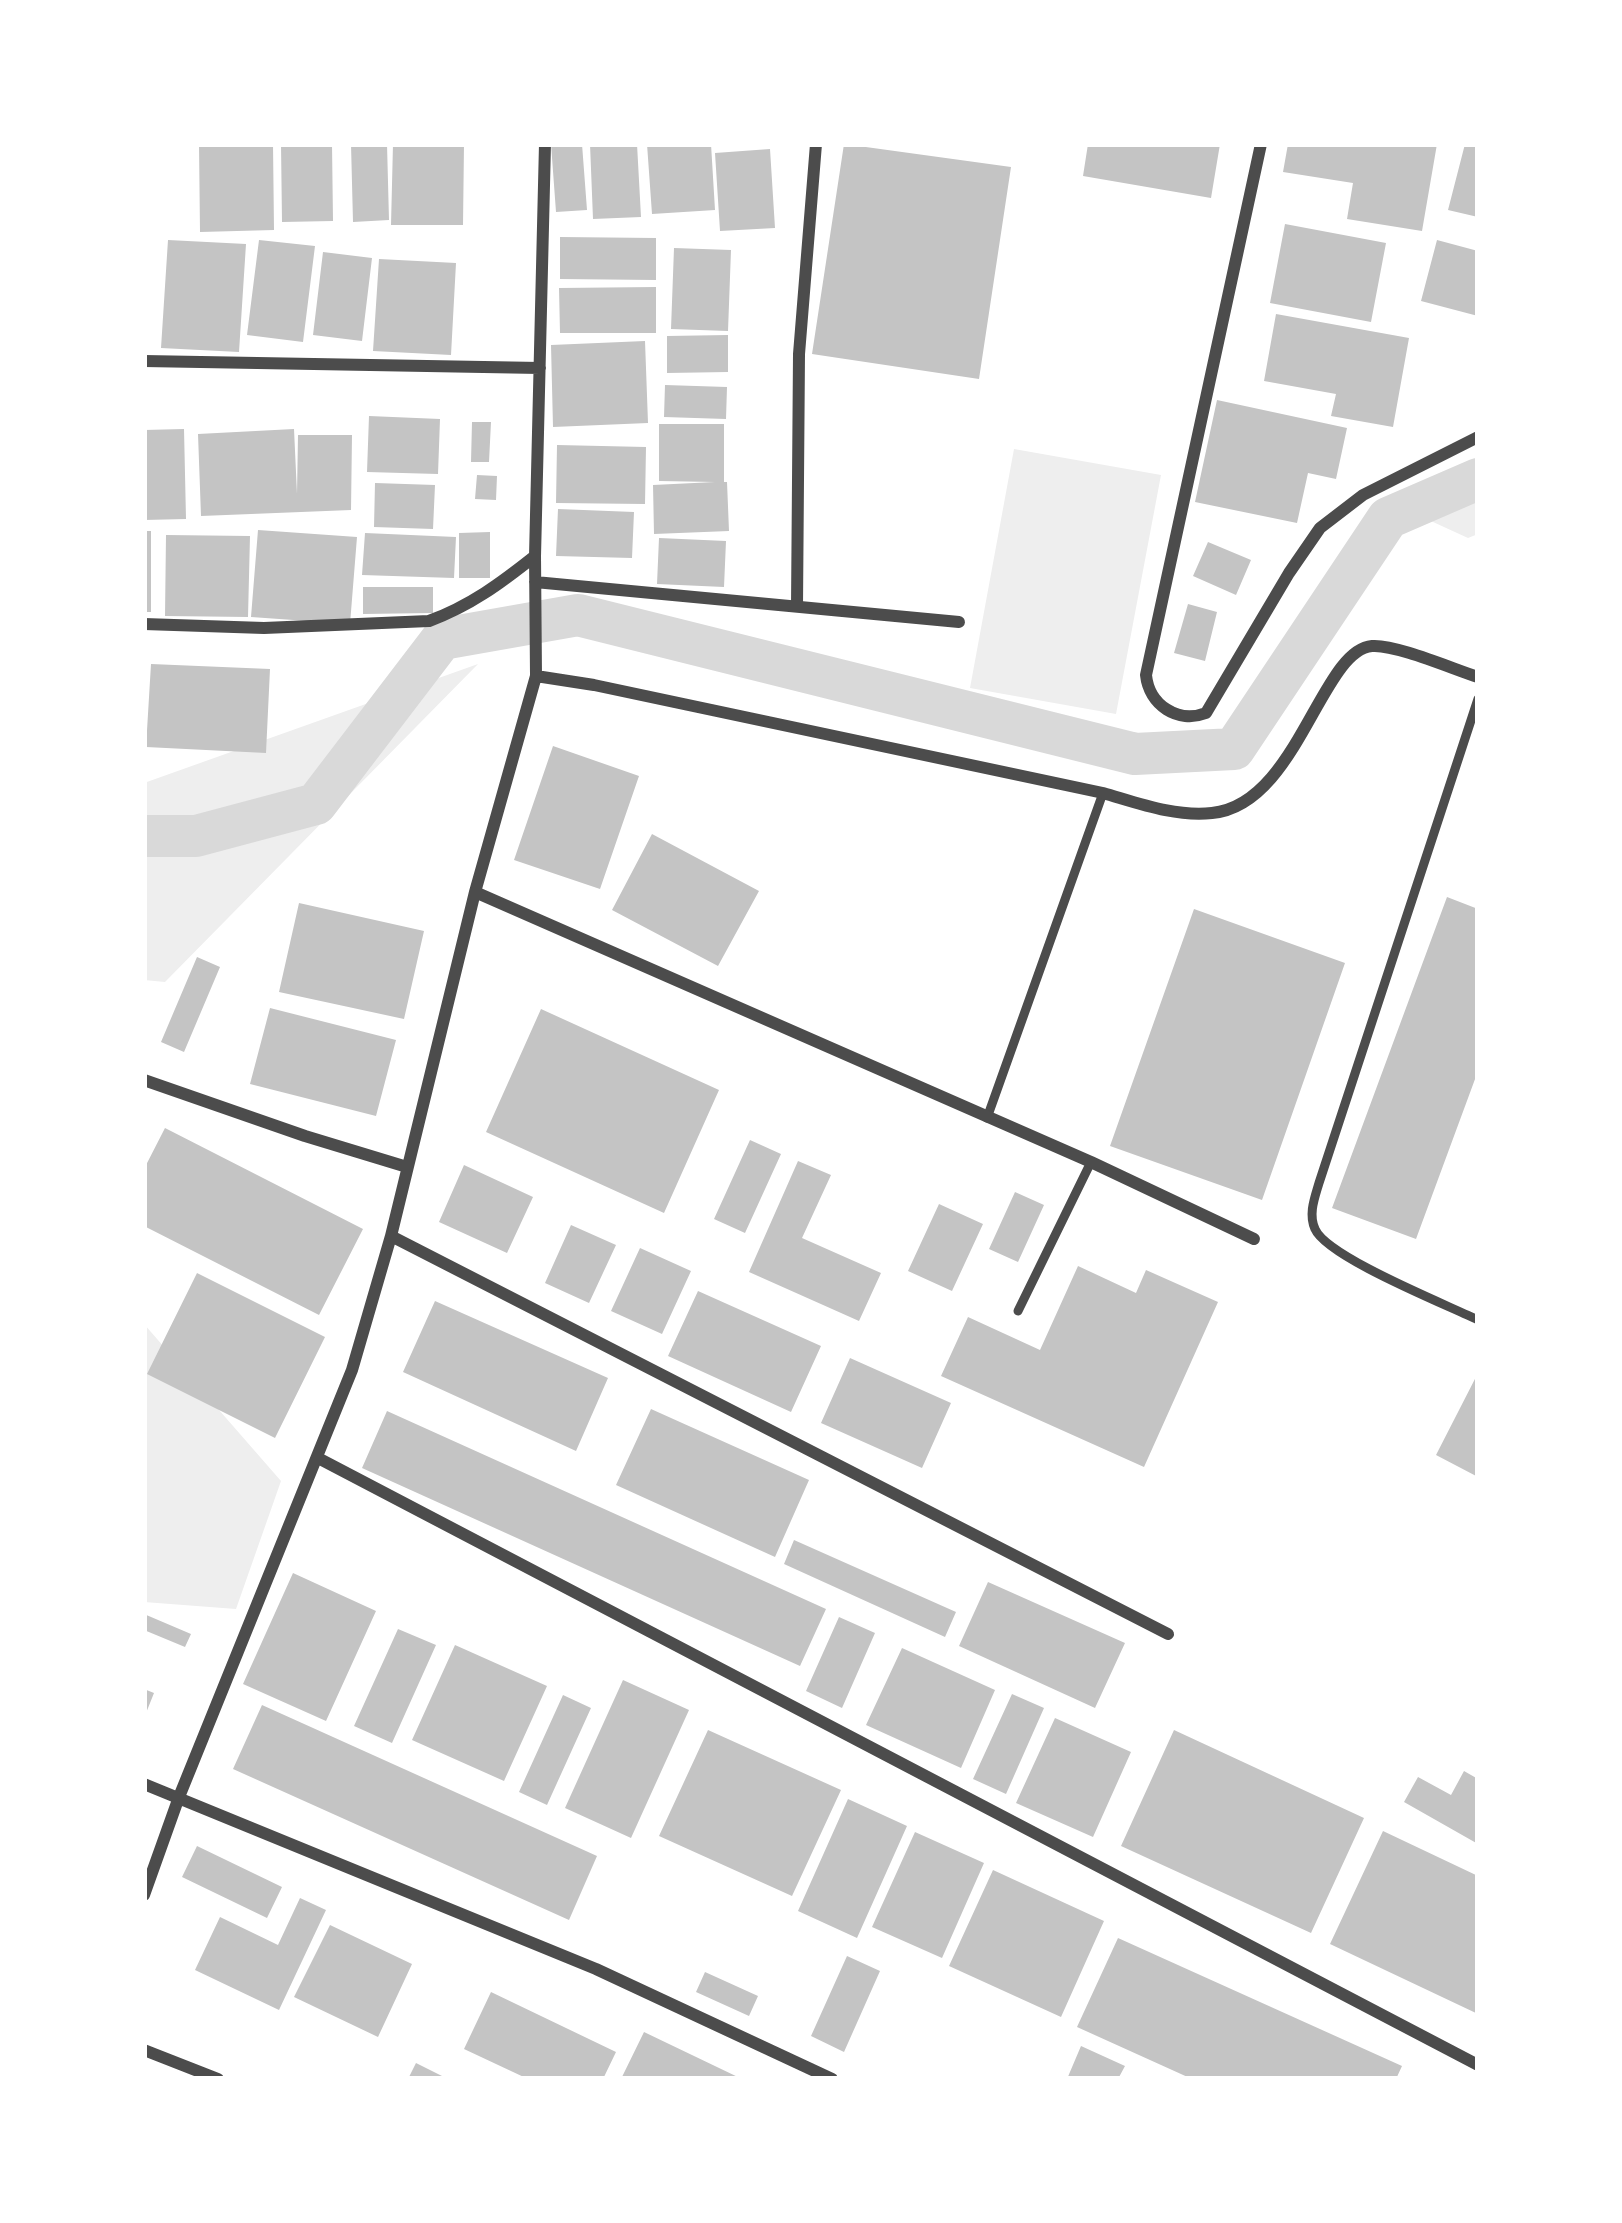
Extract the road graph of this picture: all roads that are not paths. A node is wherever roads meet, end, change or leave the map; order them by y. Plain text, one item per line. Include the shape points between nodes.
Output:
1 (545, 144) edge
2 (816, 144) edge
3 (1261, 144) edge
4 (144, 361) edge
5 (540, 368) junction
6 (1478, 437) edge
7 (535, 556) junction
8 (535, 586) junction
9 (797, 606) junction
10 (959, 622) dead end
11 (144, 624) edge
12 (536, 672) junction
13 (1478, 677) edge
14 (1478, 699) edge
15 (1103, 794) junction
16 (475, 892) junction
17 (144, 1079) edge
18 (987, 1118) junction
19 (1091, 1162) junction
20 (406, 1167) junction
21 (391, 1236) junction
22 (1253, 1240) dead end
23 (1018, 1311) dead end
24 (1478, 1320) edge
25 (318, 1458) junction
26 (1168, 1634) dead end
27 (144, 1784) edge
28 (179, 1797) junction
29 (144, 1894) edge
30 (144, 2050) edge
31 (1478, 2065) edge
32 (218, 2079) edge
33 (832, 2079) edge

1 - 5 street
2 - 9 street via 799,354
3 - 6 street via 1145,675 1150,695 1180,715 1206,713 1320,528 1363,495
4 - 5 street
5 - 7 street
7 - 8 street
7 - 11 street via 488,593 429,621
8 - 9 street
8 - 12 street
9 - 10 street
12 - 15 street
12 - 16 street
13 - 15 street via 1375,645 1361,648 1341,667 1282,766 1234,809 1179,813
14 - 24 lane via 1312,1215 1336,1252
15 - 18 lane
16 - 18 street
16 - 20 street
17 - 20 street
18 - 19 street
19 - 22 street
19 - 23 lane
20 - 21 street
21 - 25 street
21 - 26 street
25 - 28 street
25 - 31 street
27 - 28 street
28 - 29 street
28 - 33 street via 596,1969
30 - 32 street

